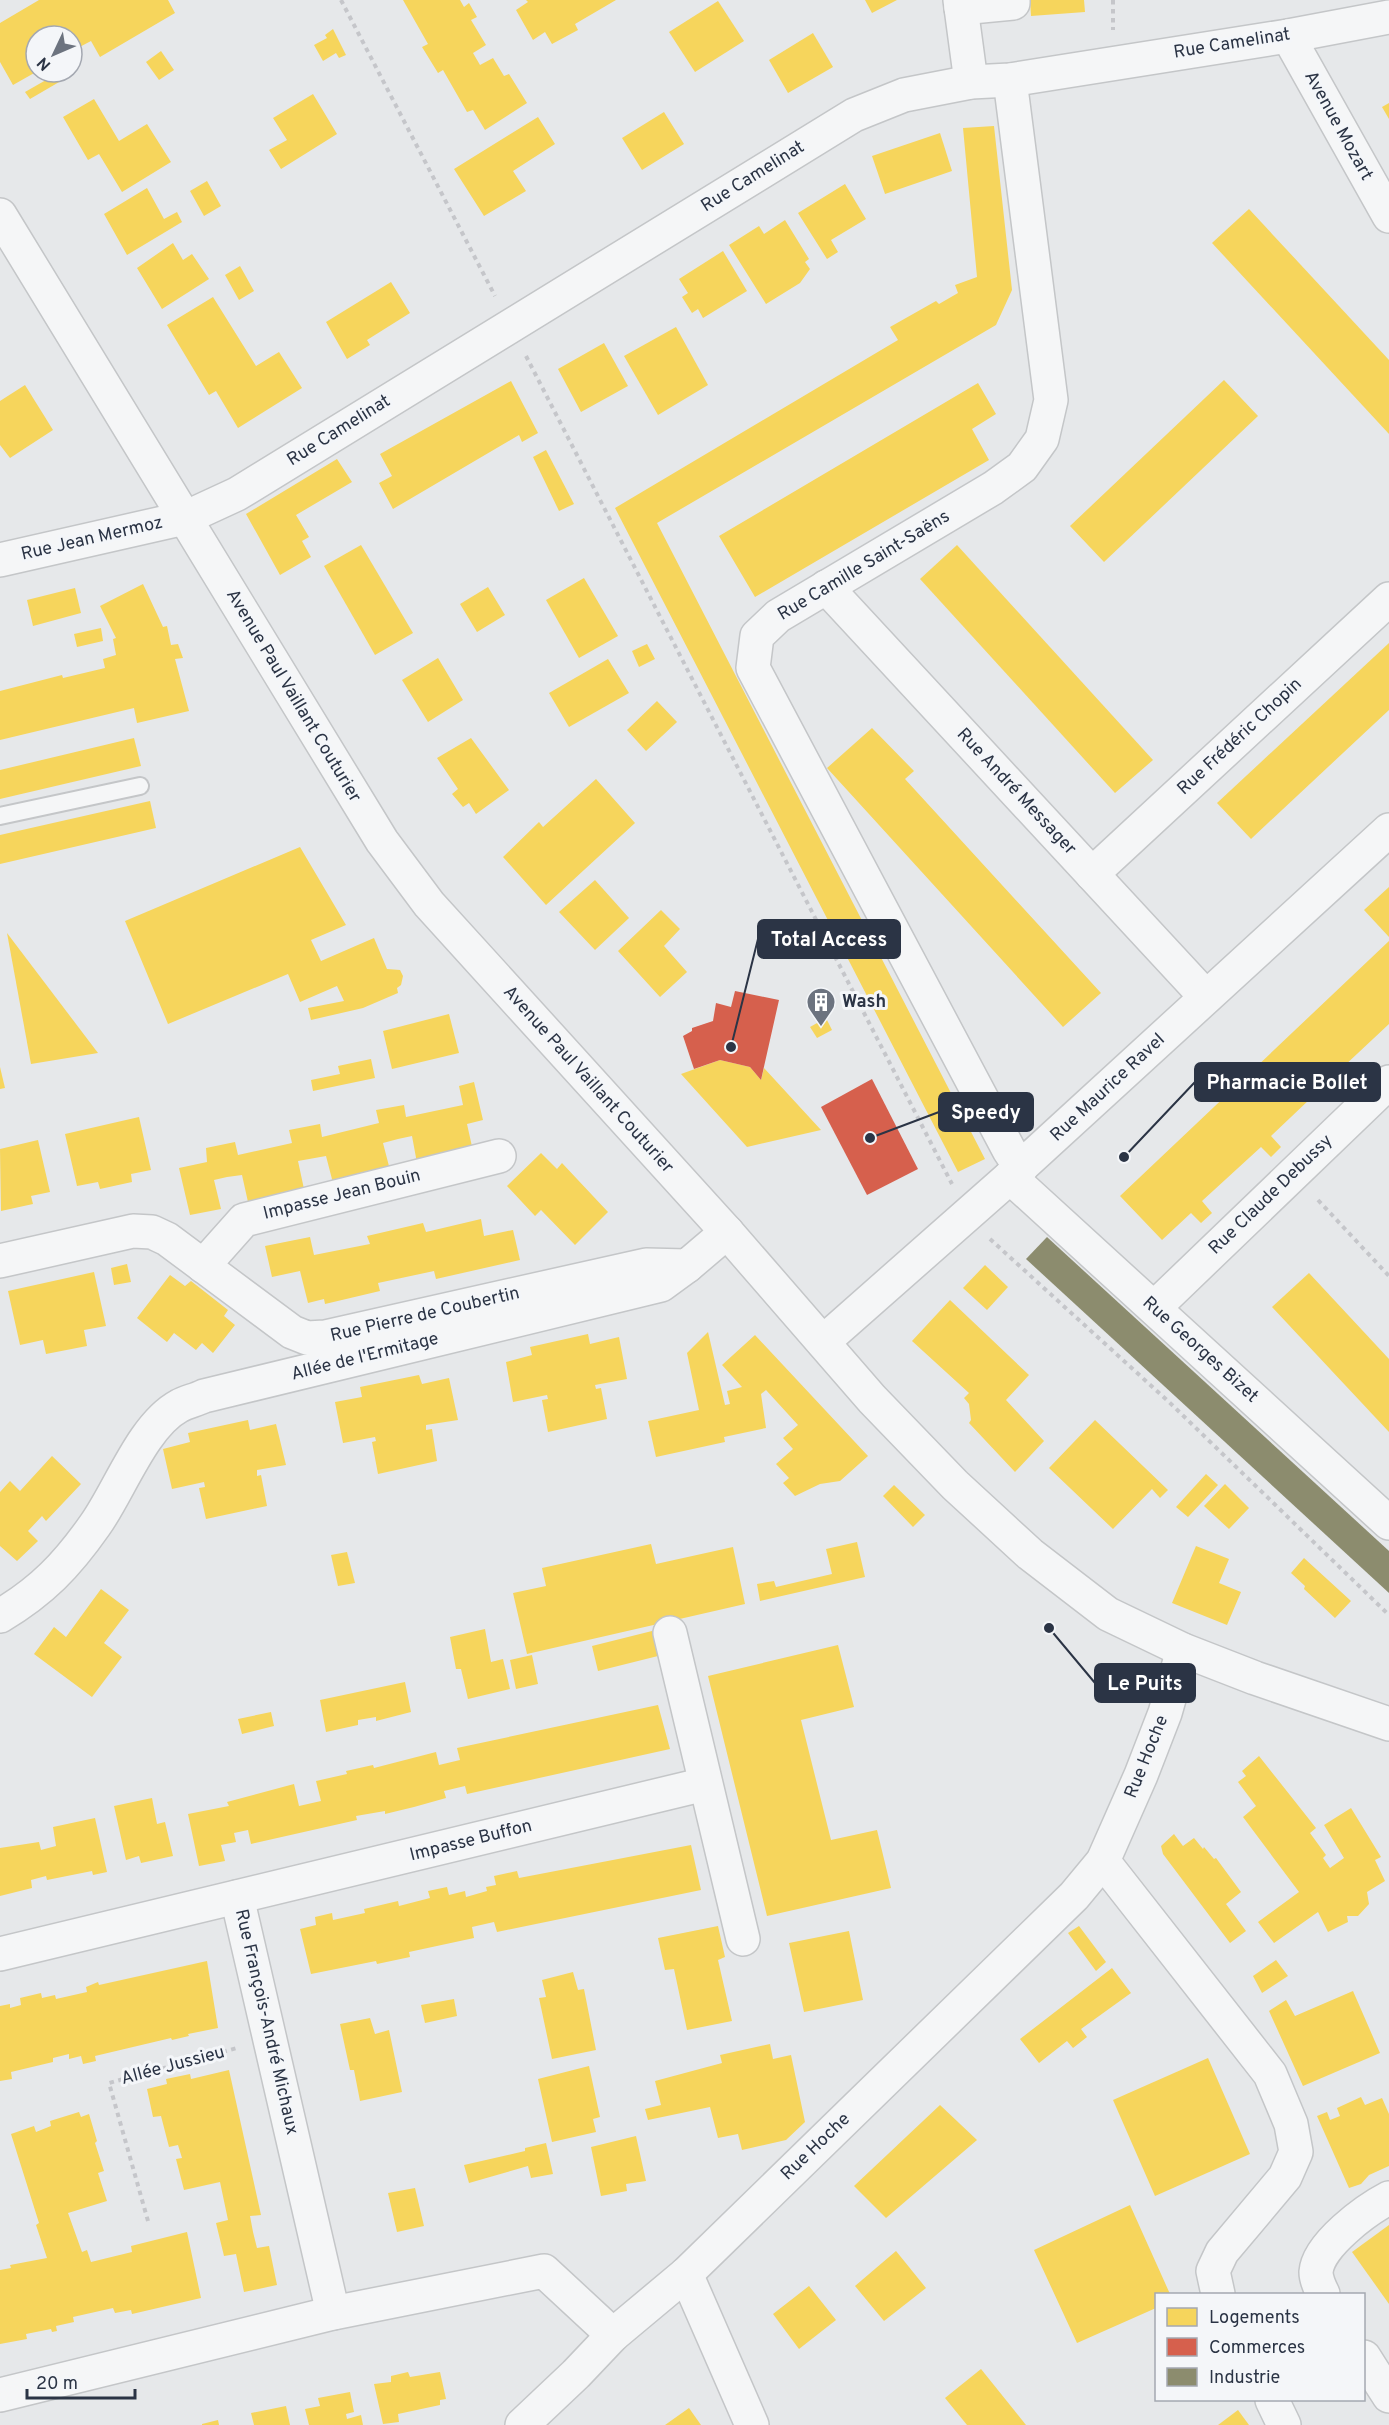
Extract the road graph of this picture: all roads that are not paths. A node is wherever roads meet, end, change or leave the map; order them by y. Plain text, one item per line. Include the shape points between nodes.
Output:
1 (1013, 0) edge
2 (961, 4) edge
3 (1389, 17) edge
4 (1288, 36) junction
5 (1010, 80) junction
6 (971, 82) junction
7 (0, 215) edge
8 (1389, 216) edge
9 (185, 518) junction
10 (0, 560) edge
11 (826, 587) junction
12 (1389, 599) edge
13 (140, 786) dead end
14 (0, 816) edge
15 (1389, 830) edge
16 (1092, 874) junction
17 (1206, 997) junction
18 (1389, 1082) edge
19 (499, 1156) dead end
20 (1015, 1172) junction
21 (727, 1232) junction
22 (0, 1261) edge
23 (203, 1266) junction
24 (687, 1266) junction
25 (1154, 1308) junction
26 (823, 1342) junction
27 (1389, 1523) edge
28 (0, 1616) edge
29 (670, 1633) dead end
30 (1183, 1650) junction
31 (1389, 1724) edge
32 (705, 1784) junction
33 (1103, 1861) junction
34 (237, 1897) junction
35 (743, 1939) dead end
36 (0, 1954) edge
37 (1389, 2198) edge
38 (686, 2274) junction
39 (1218, 2293) edge
40 (1322, 2293) edge
41 (333, 2313) junction
42 (613, 2335) junction
43 (1365, 2359) edge
44 (0, 2395) edge
45 (1389, 2396) edge
46 (1272, 2401) edge
47 (522, 2425) edge
48 (752, 2425) edge
49 (1284, 2425) edge

1 - 2 street
2 - 6 street
3 - 4 street, Rue Camelinat
4 - 5 street, Rue Camelinat
4 - 8 street, Avenue Mozart
5 - 6 street, Rue Camelinat
5 - 11 street, Rue Camille Saint-Saëns via 1051,399 1042,439 1022,466 993,488
6 - 9 street, Rue Camelinat via 904,95 854,115 237,494
7 - 9 street, Avenue Paul Vaillant Couturier
9 - 10 street, Rue Jean Mermoz
9 - 21 street, Avenue Paul Vaillant Couturier via 381,841 429,904
11 - 16 street, Rue André Messager
11 - 20 street, Rue Camille Saint-Saëns via 778,616 756,636 753,668 1009,1150
12 - 16 street, Rue Frédéric Chopin
13 - 14 lane
15 - 17 street, Rue Maurice Ravel
16 - 17 street, Rue André Messager
17 - 20 street, Rue Maurice Ravel
18 - 25 street, Rue Claude Debussy
19 - 23 street, Impasse Jean Bouin via 244,1220
20 - 25 street, Rue Georges Bizet
20 - 26 street, Rue Maurice Ravel
21 - 24 street
21 - 26 street, Avenue Paul Vaillant Couturier
22 - 23 street, Rue Pierre de Coubertin via 134,1231 152,1232 168,1239
23 - 24 street, Rue Pierre de Coubertin via 292,1332 307,1338 646,1265
24 - 28 street, Allée de l'Ermitage via 661,1285 204,1396 178,1407 156,1425 96,1524 61,1570 28,1600
25 - 27 street, Rue Georges Bizet
26 - 30 street, Avenue Paul Vaillant Couturier via 946,1477 1030,1554 1108,1614
29 - 32 street
30 - 31 street, Avenue Paul Vaillant Couturier
30 - 33 street, Rue Hoche via 1161,1723
32 - 34 street, Impasse Buffon
32 - 35 street
33 - 38 street, Rue Hoche via 1074,1896
33 - 39 street via 1270,2074 1291,2124 1296,2152 1285,2177 1222,2252 1213,2271
34 - 36 street, Rue François-André Michaux
34 - 41 street, Rue François-André Michaux
37 - 40 street via 1332,2240 1320,2257 1316,2274
38 - 42 street, Rue Hoche
38 - 48 street
41 - 42 street via 544,2271
41 - 44 street
42 - 47 street, Rue Hoche
43 - 45 street
46 - 49 street

